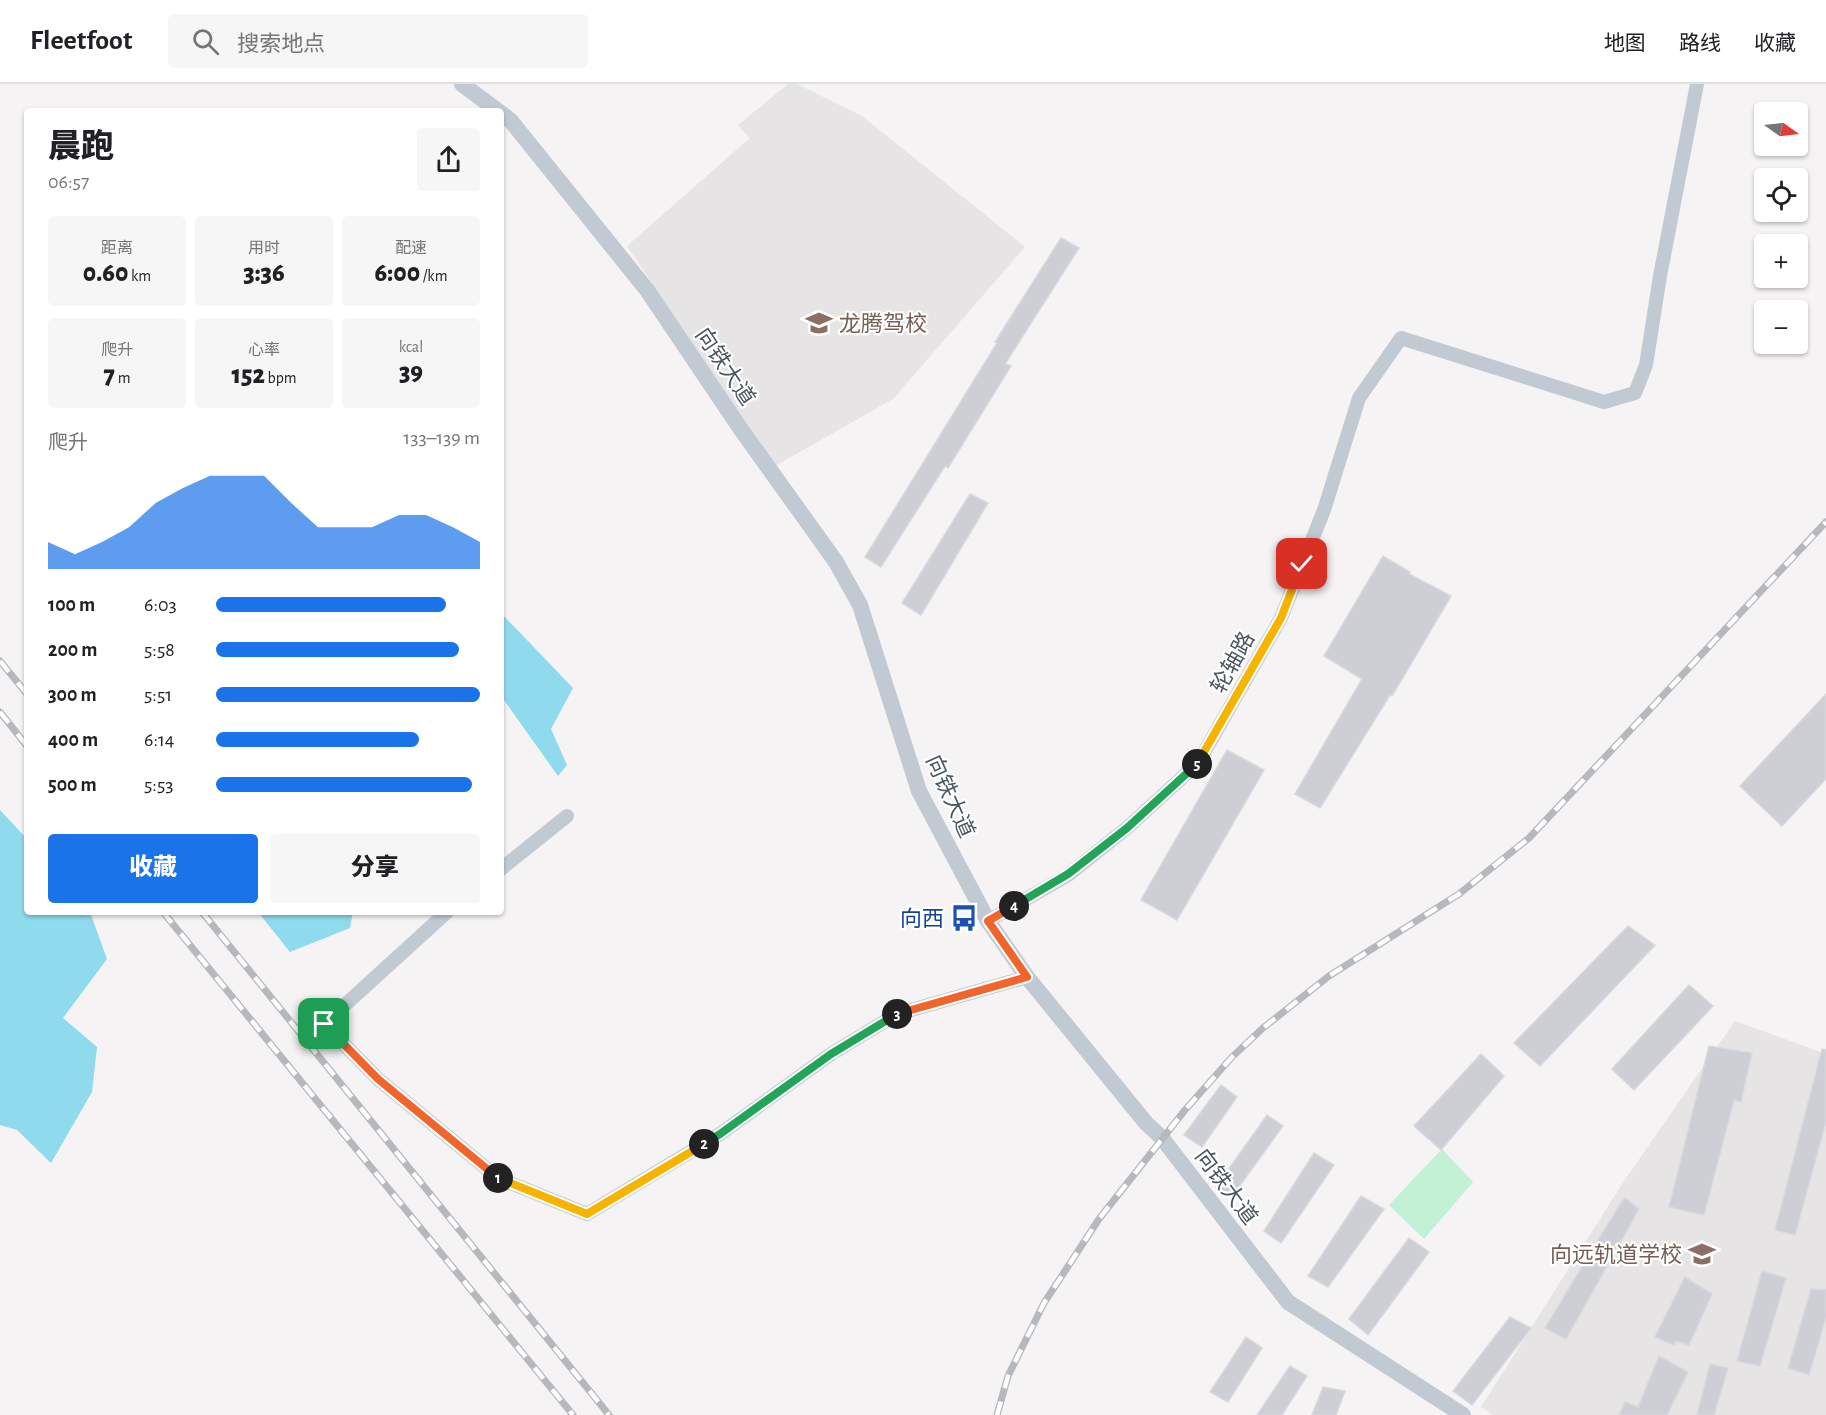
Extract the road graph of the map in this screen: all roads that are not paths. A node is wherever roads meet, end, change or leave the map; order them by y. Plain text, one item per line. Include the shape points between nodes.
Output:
1 (462, 84) edge
2 (1697, 84) edge
3 (494, 108) edge
4 (504, 116) edge
5 (567, 816) dead end
6 (504, 867) edge
7 (444, 915) edge
8 (988, 921) junction
9 (1027, 977) junction
10 (1463, 1415) edge

1 - 3 street, 向铁大道
2 - 8 street, 轮轴路 via 1646,365 1635,393 1604,402 1401,338 1359,398 1324,510 1281,618 1198,763 1127,828 1068,874
4 - 8 street, 向铁大道 via 647,290 836,562 860,605 919,791
5 - 6 street
7 - 9 street via 324,1024 378,1079 498,1178 587,1214 720,1134 831,1054 897,1014
8 - 9 street, 向铁大道
9 - 10 street, 向铁大道 via 1162,1138 1288,1302

